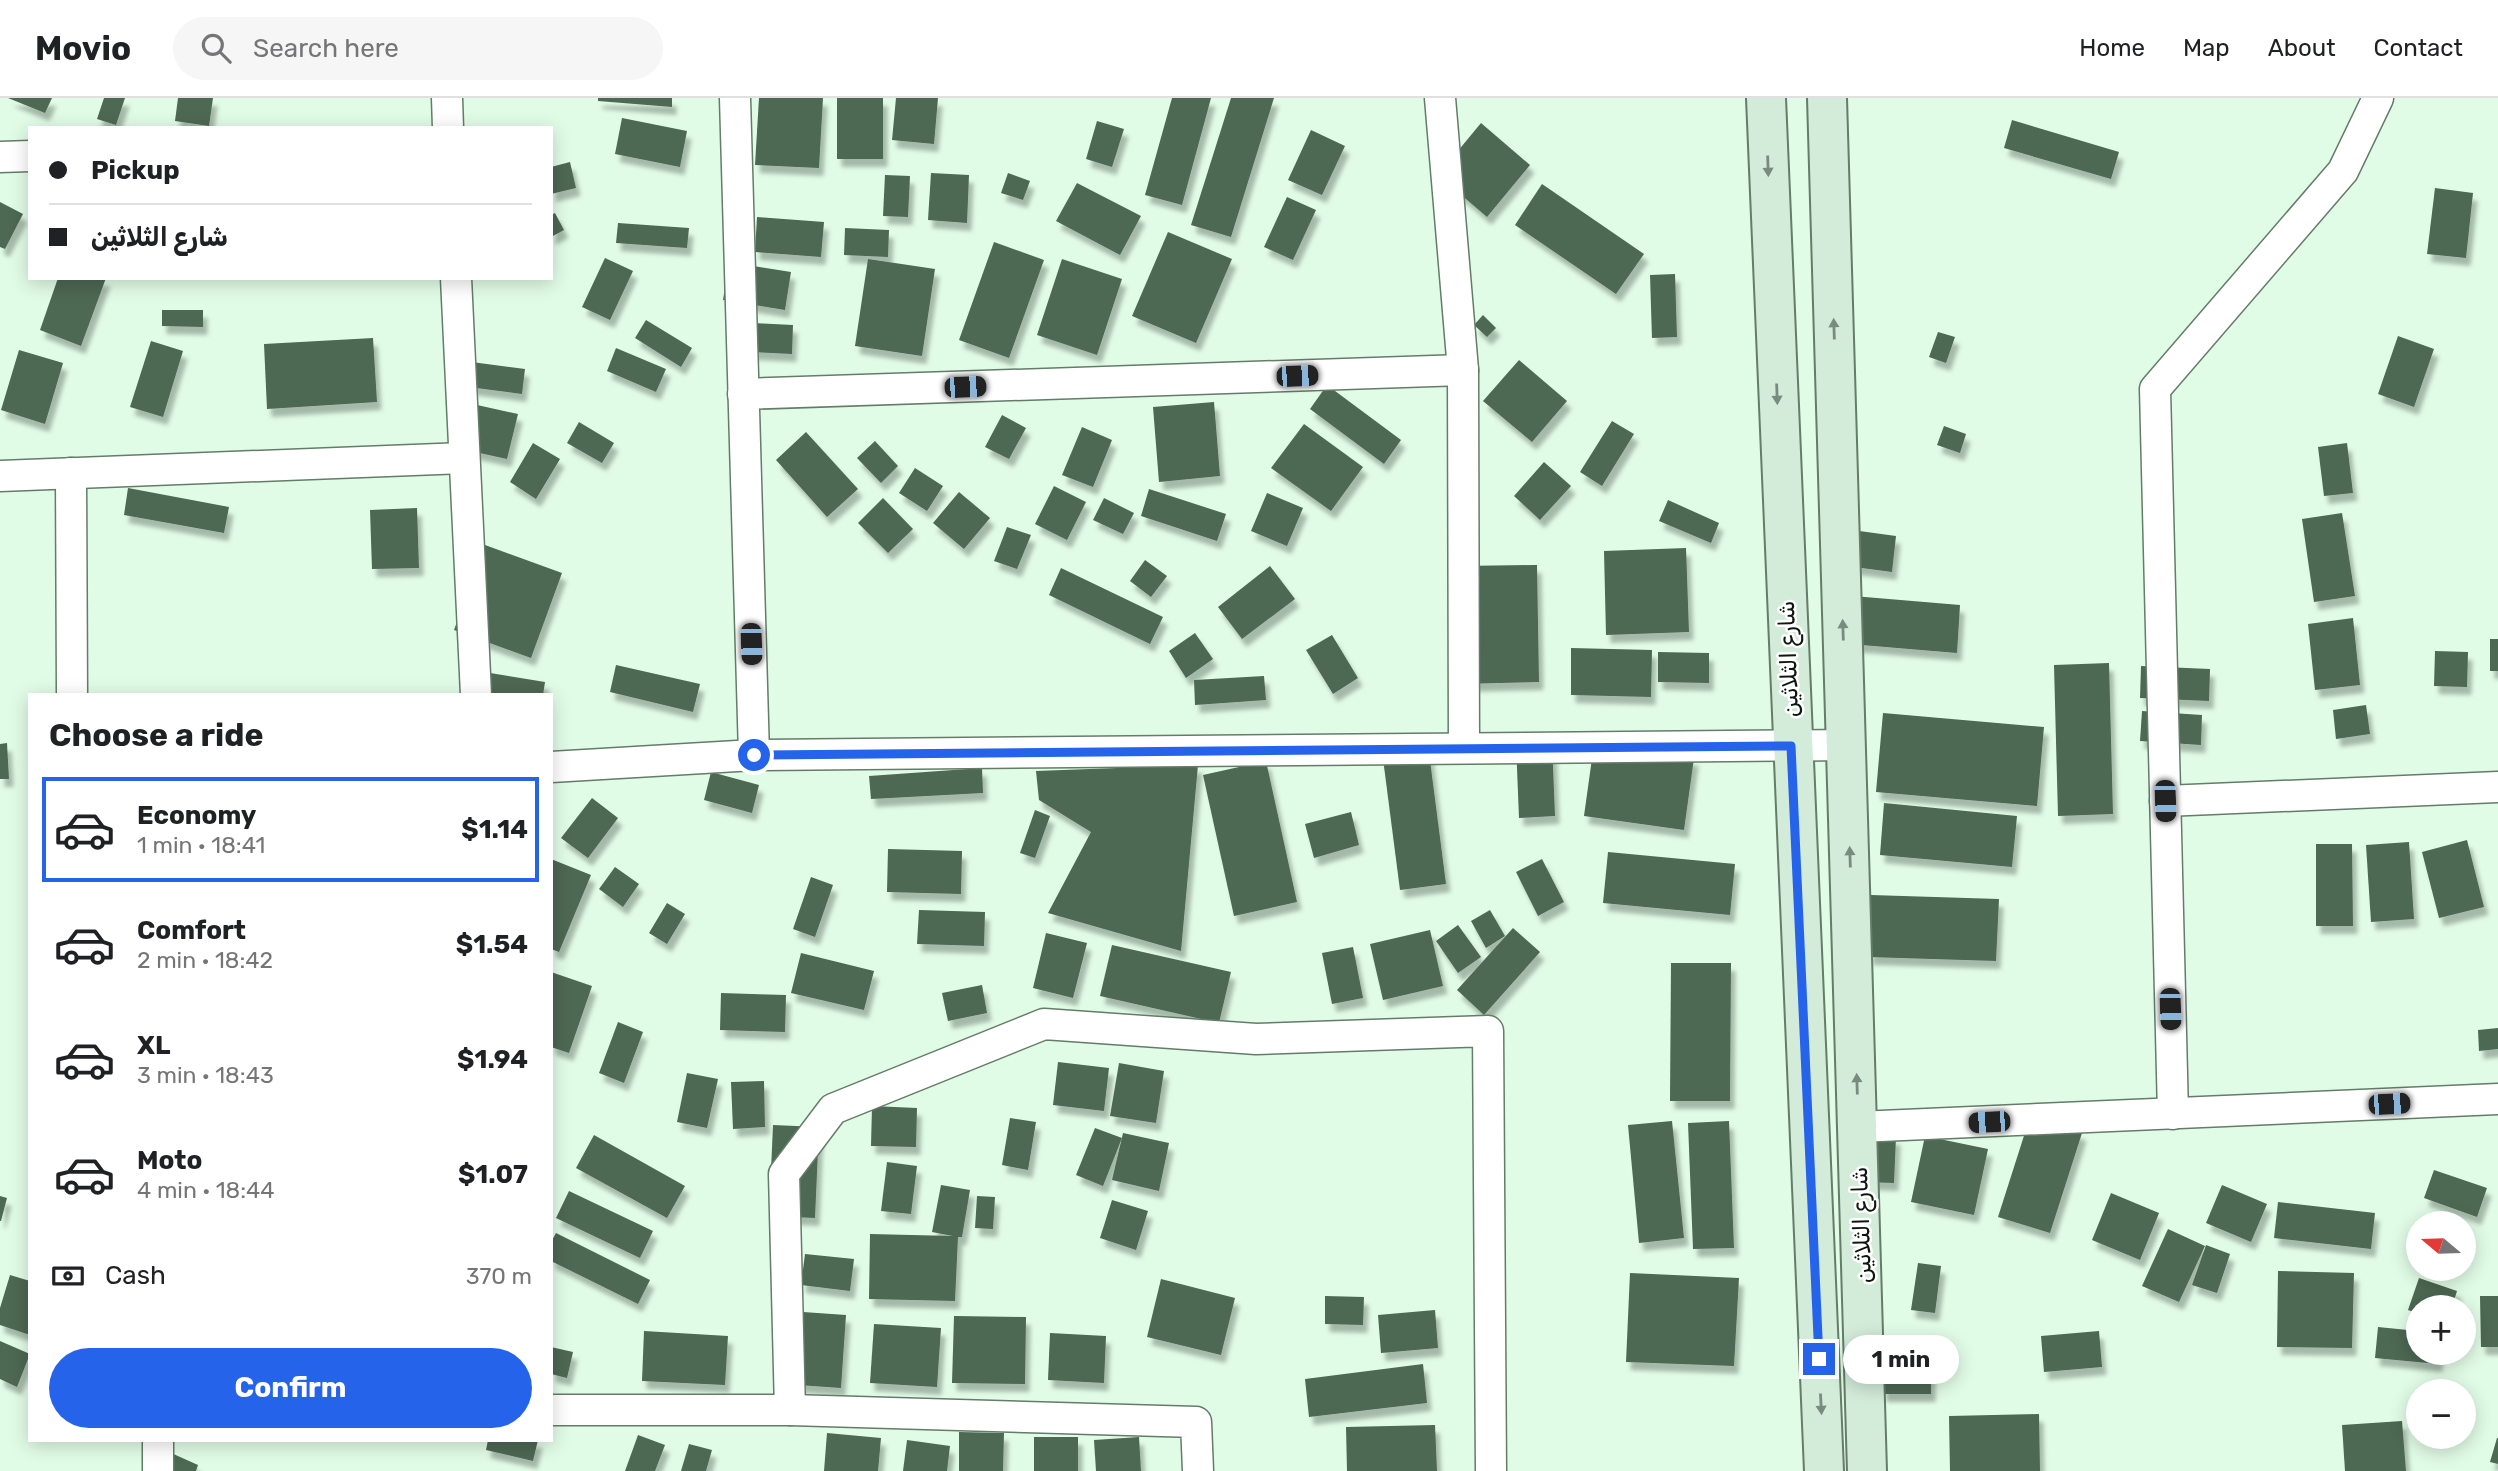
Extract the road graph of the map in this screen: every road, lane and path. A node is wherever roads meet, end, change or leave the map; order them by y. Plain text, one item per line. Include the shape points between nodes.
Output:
1 (447, 98) edge
2 (735, 98) edge
3 (1440, 98) edge
4 (1766, 98) edge
5 (1827, 98) edge
6 (2378, 98) edge
7 (448, 126) edge
8 (28, 156) edge
9 (0, 158) edge
10 (456, 280) edge
11 (1463, 370) junction
12 (743, 394) junction
13 (464, 458) junction
14 (71, 473) junction
15 (0, 476) edge
16 (72, 693) edge
17 (476, 693) edge
18 (1847, 745) junction
19 (1791, 746) junction
20 (1464, 748) junction
21 (754, 755) junction
22 (553, 766) edge
23 (2498, 787) edge
24 (2165, 801) junction
25 (2498, 1099) edge
26 (2173, 1114) junction
27 (1858, 1128) junction
28 (553, 1410) edge
29 (790, 1410) junction
30 (158, 1442) edge
31 (158, 1471) edge
32 (1198, 1471) edge
33 (1491, 1471) edge
34 (1824, 1471) edge
35 (1867, 1471) edge

1 - 7 street
2 - 12 street
3 - 11 street
4 -> 19 street, شارع الثلاثين
18 -> 5 street, شارع الثلاثين
6 - 24 street via 2343,171 2155,388
8 - 9 street
10 - 13 street
11 - 12 street
11 - 20 street
12 - 21 street
13 - 14 street
13 - 17 street
14 - 15 street
14 - 16 street
18 - 19 street
27 -> 18 street, شارع الثلاثين
19 - 20 street
19 -> 34 street, شارع الثلاثين
20 - 21 street
21 - 22 street
23 - 24 street
24 - 26 street
25 - 26 street
26 - 27 street
27 - 35 street, شارع الثلاثين
28 - 29 street
29 - 32 street via 1196,1422
29 - 33 street via 784,1174 833,1109 1044,1024 1256,1039 1488,1031
30 - 31 street

